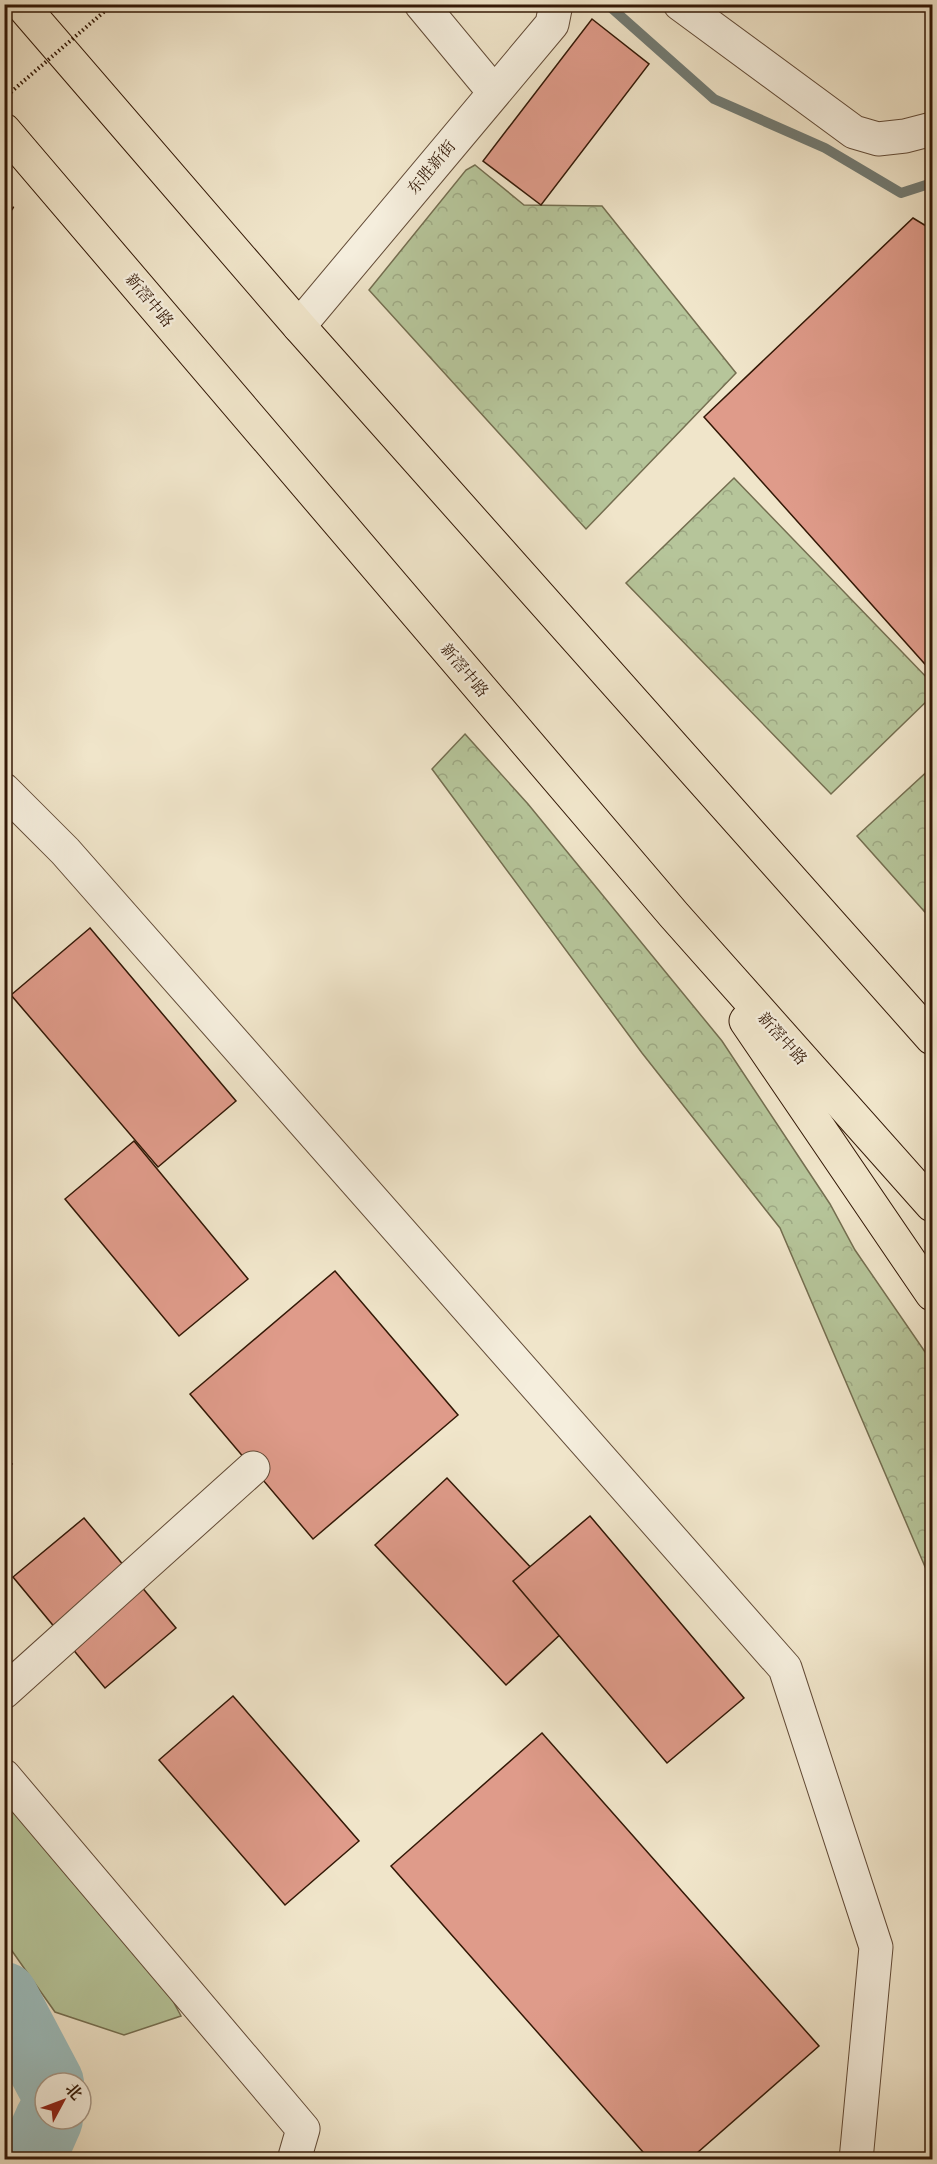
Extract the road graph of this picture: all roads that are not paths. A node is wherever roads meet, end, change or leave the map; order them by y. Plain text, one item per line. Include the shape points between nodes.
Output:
1 (21, 4) edge
2 (421, 4) edge
3 (556, 4) edge
4 (680, 4) edge
5 (494, 92) junction
6 (933, 129) edge
7 (4, 130) edge
8 (299, 326) junction
9 (4, 790) edge
10 (674, 915) junction
11 (933, 1038) edge
12 (933, 1205) edge
13 (929, 1289) edge
14 (253, 1468) dead end
15 (4, 1692) edge
16 (4, 1776) edge
17 (294, 2160) edge
18 (856, 2160) edge

1 - 8 highway
2 - 5 street
3 - 5 street, 东胜新街 via 552,24
4 - 6 street via 854,132 878,139
5 - 8 street, 东胜新街
7 - 10 highway, 新滘中路
8 - 11 highway
9 - 18 street via 65,851 785,1668 876,1947
10 - 12 highway, 新滘中路
10 - 13 highway
14 - 15 street
16 - 17 street via 303,2129

